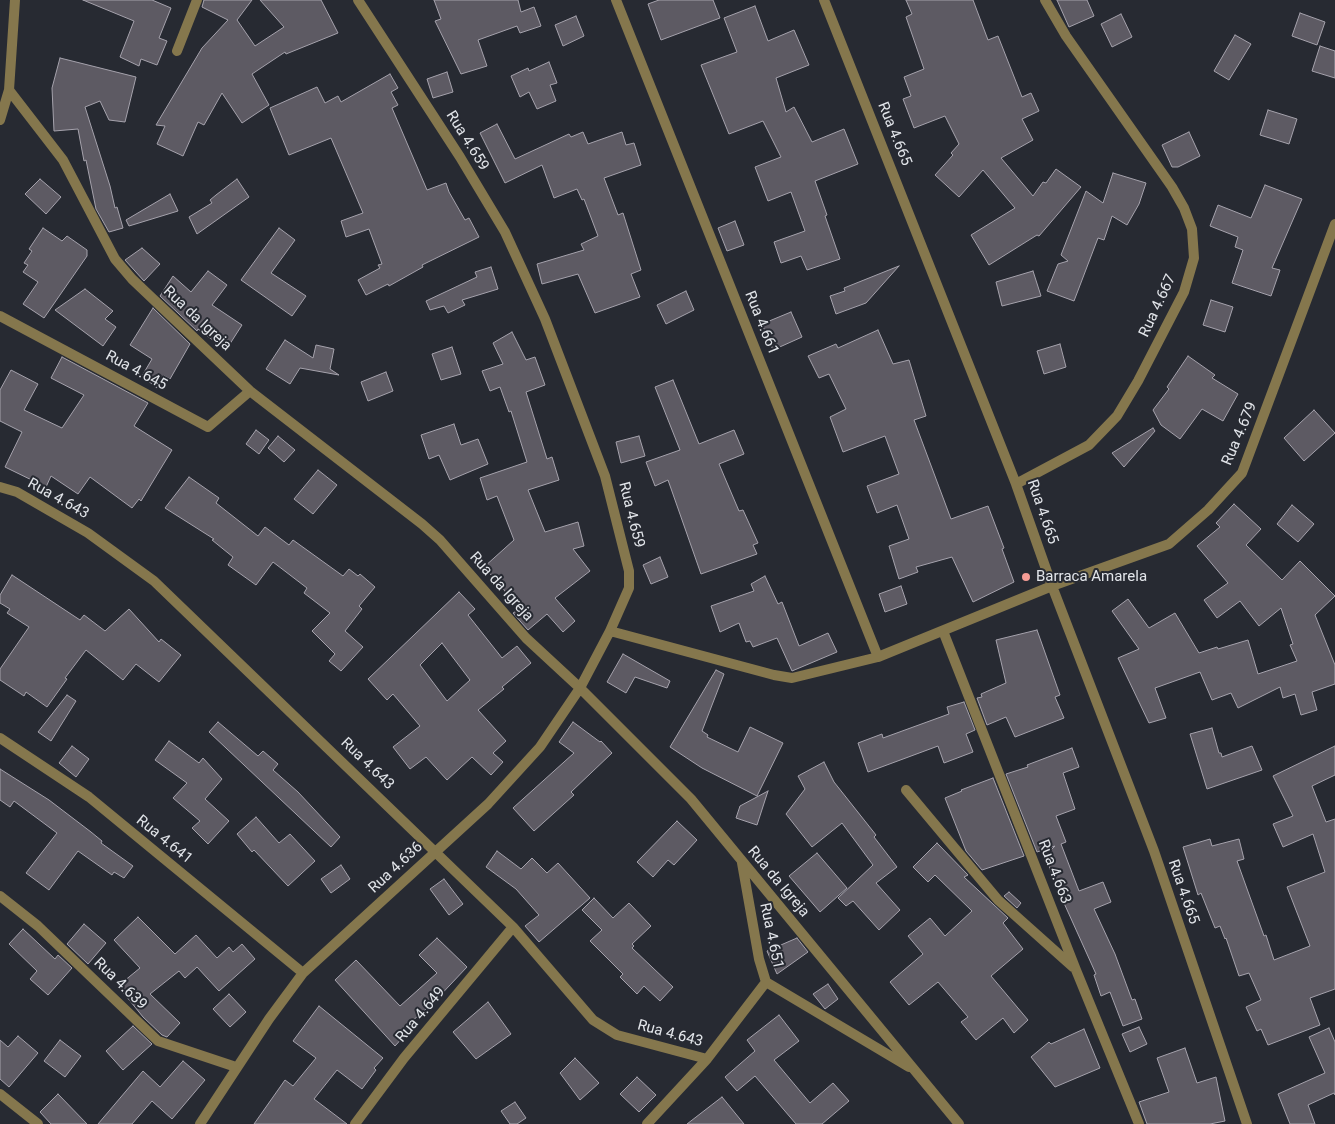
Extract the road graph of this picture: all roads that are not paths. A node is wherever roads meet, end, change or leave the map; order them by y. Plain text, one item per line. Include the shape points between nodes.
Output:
1 (15, 0) edge
2 (197, 0) edge
3 (358, 0) edge
4 (616, 0) edge
5 (824, 0) edge
6 (1045, 0) edge
7 (177, 51) dead end
8 (9, 90) junction
9 (0, 120) edge
10 (1335, 224) edge
11 (0, 316) edge
12 (250, 391) junction
13 (1016, 484) junction
14 (0, 487) edge
15 (1052, 586) junction
16 (610, 631) junction
17 (943, 631) junction
18 (878, 657) junction
19 (580, 688) junction
20 (0, 738) edge
21 (906, 790) dead end
22 (436, 852) junction
23 (741, 861) junction
24 (0, 896) edge
25 (513, 927) junction
26 (1076, 970) junction
27 (303, 973) junction
28 (766, 982) junction
29 (707, 1059) junction
30 (236, 1067) junction
31 (916, 1071) junction
32 (0, 1094) edge
33 (38, 1124) edge
34 (200, 1124) edge
35 (354, 1124) edge
36 (647, 1124) edge
37 (960, 1124) edge
38 (1139, 1124) edge
39 (1247, 1124) edge

1 - 8 street
2 - 7 street
3 - 16 street, Rua 4.659 via 505,232 545,319 606,476 629,571 629,588
4 - 18 street, Rua 4.661
5 - 13 street, Rua 4.665
6 - 13 street, Rua 4.667 via 1066,36 1172,187 1192,229 1194,258 1184,292 1117,416 1089,445
8 - 9 street
8 - 12 street, Rua da Igreja via 64,160 114,259
10 - 15 street, Rua 4.679 via 1242,473 1208,510 1169,544
11 - 12 street, Rua 4.645 via 208,427
12 - 19 street, Rua da Igreja via 440,540 526,638
13 - 15 street, Rua 4.665
14 - 22 street, Rua 4.643 via 16,492 88,533 154,581
15 - 17 street
15 - 39 street, Rua 4.665 via 1154,851
16 - 18 street via 792,678
16 - 19 street, Rua 4.636
17 - 18 street
17 - 26 street, Rua 4.663
19 - 22 street, Rua 4.636 via 540,747 488,804
19 - 23 street, Rua da Igreja via 691,799
20 - 27 street, Rua 4.641 via 89,797
21 - 26 street via 998,900
22 - 25 street, Rua 4.643
22 - 27 street, Rua 4.636
23 - 28 street, Rua 4.651
23 - 31 street, Rua da Igreja
24 - 30 street, Rua 4.639 via 38,926 158,1041
25 - 29 street, Rua 4.643 via 592,1020 617,1035
25 - 35 street, Rua 4.649 via 404,1058
26 - 38 street, Rua 4.663
27 - 30 street, Rua 4.636
28 - 29 street, Rua 4.651
28 - 31 street
29 - 36 street, Rua 4.651
30 - 34 street, Rua 4.636
31 - 37 street, Rua da Igreja
32 - 33 street

